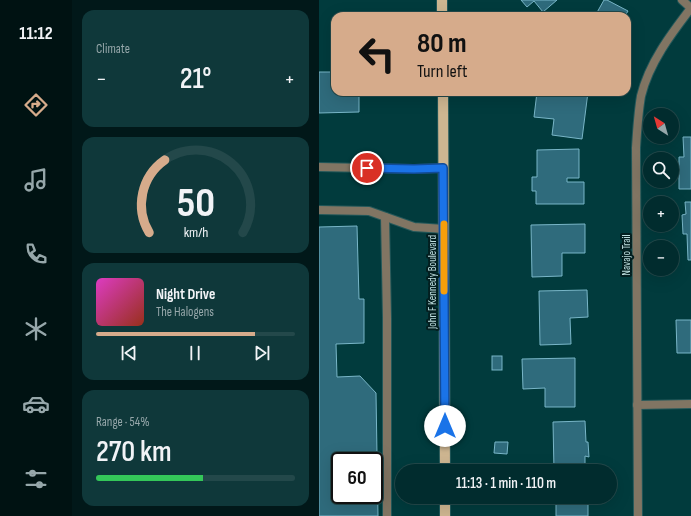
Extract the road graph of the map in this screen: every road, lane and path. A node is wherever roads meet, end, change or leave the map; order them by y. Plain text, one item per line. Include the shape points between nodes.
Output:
1 (442, 0) edge
2 (682, 0) edge
3 (691, 8) edge
4 (442, 12) edge
5 (443, 96) edge
6 (319, 167) edge
7 (443, 168) junction
8 (319, 210) edge
9 (385, 217) junction
10 (444, 229) junction
11 (691, 404) edge
12 (637, 405) junction
13 (445, 464) edge
14 (445, 504) edge
15 (387, 516) edge
16 (445, 516) edge
17 (638, 516) edge

1 - 4 main road
2 - 3 street
3 - 12 street, Navajo Trail via 670,36 653,66 642,94 638,118
5 - 7 main road, John F Kennedy Boulevard
6 - 7 street
7 - 10 main road, John F Kennedy Boulevard
8 - 9 street via 369,211
9 - 10 street via 415,227
9 - 15 street
10 - 13 main road, John F Kennedy Boulevard
11 - 12 street
12 - 17 street, Navajo Trail
14 - 16 main road

